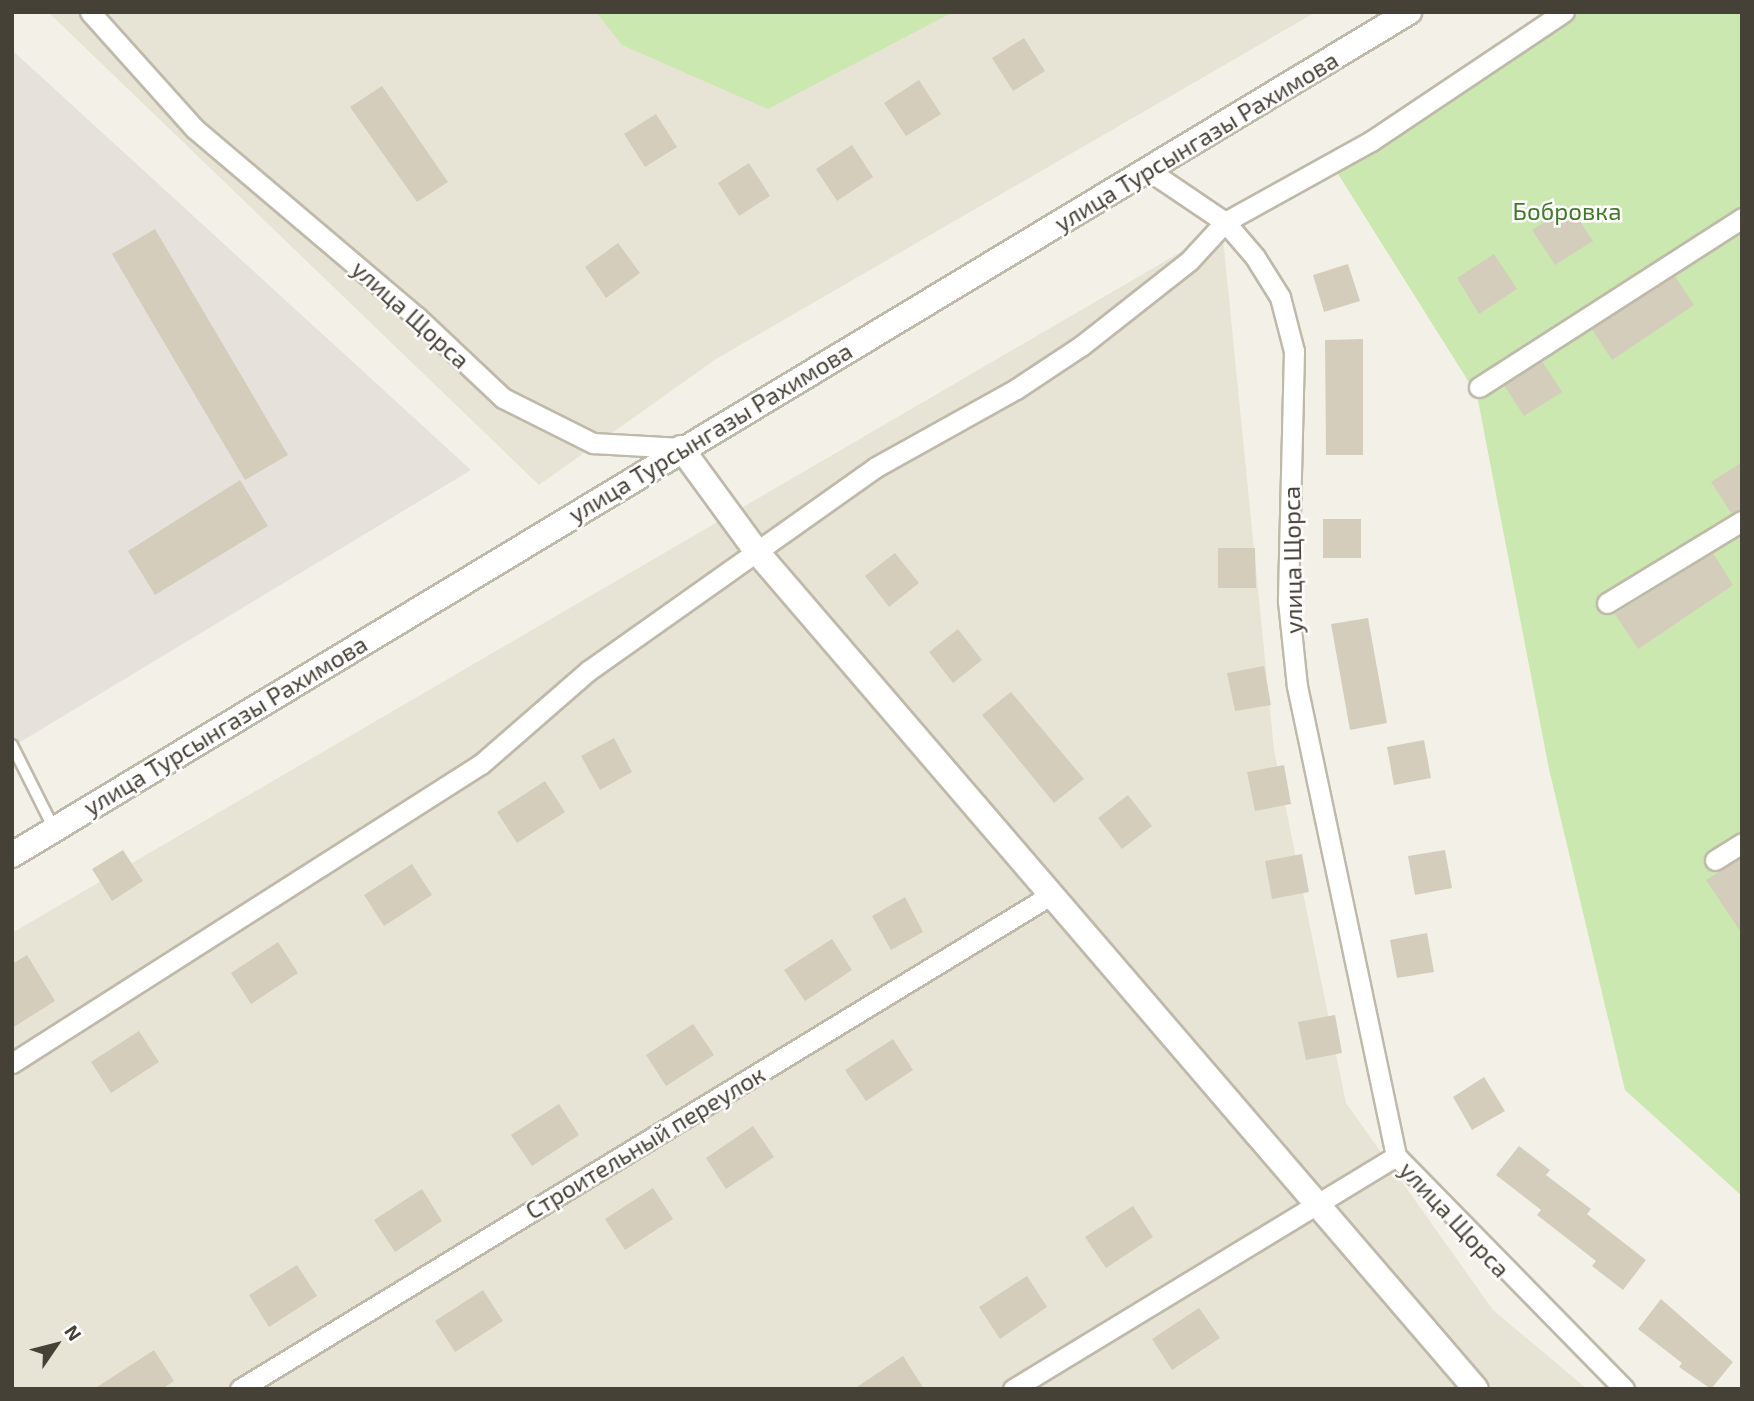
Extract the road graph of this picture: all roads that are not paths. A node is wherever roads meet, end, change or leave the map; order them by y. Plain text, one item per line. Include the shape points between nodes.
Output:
1 (90, 12) edge
2 (1409, 12) edge
3 (1564, 12) edge
4 (1148, 170) junction
5 (1742, 218) edge
6 (1225, 222) junction
7 (1479, 387) dead end
8 (681, 448) junction
9 (1742, 521) edge
10 (757, 552) junction
11 (1607, 604) dead end
12 (12, 745) edge
13 (54, 829) junction
14 (1742, 843) edge
15 (12, 855) edge
16 (1714, 860) dead end
17 (1049, 896) junction
18 (12, 1063) edge
19 (1396, 1156) junction
20 (1318, 1202) junction
21 (240, 1389) edge
22 (1013, 1389) edge
23 (1476, 1389) edge
24 (1624, 1389) edge

1 - 8 street, улица Щорса via 195,129 407,308 503,398 593,443
2 - 4 street, улица Турсынгазы Рахимова
3 - 6 street via 1371,141
4 - 6 street, улица Щорса
4 - 8 street, улица Турсынгазы Рахимова
5 - 7 street
6 - 10 street via 1189,261 1081,346 1016,389 876,467
6 - 19 street, улица Щорса via 1280,297 1294,351 1288,601 1297,686
8 - 10 street
8 - 13 street, улица Турсынгазы Рахимова
9 - 11 street
10 - 17 street
10 - 18 street via 588,671 481,764
12 - 13 lane
13 - 15 street, улица Турсынгазы Рахимова
14 - 16 street
17 - 20 street
17 - 21 street, Строительный переулок
19 - 20 street
19 - 24 street, улица Щорса
20 - 22 street
20 - 23 street

